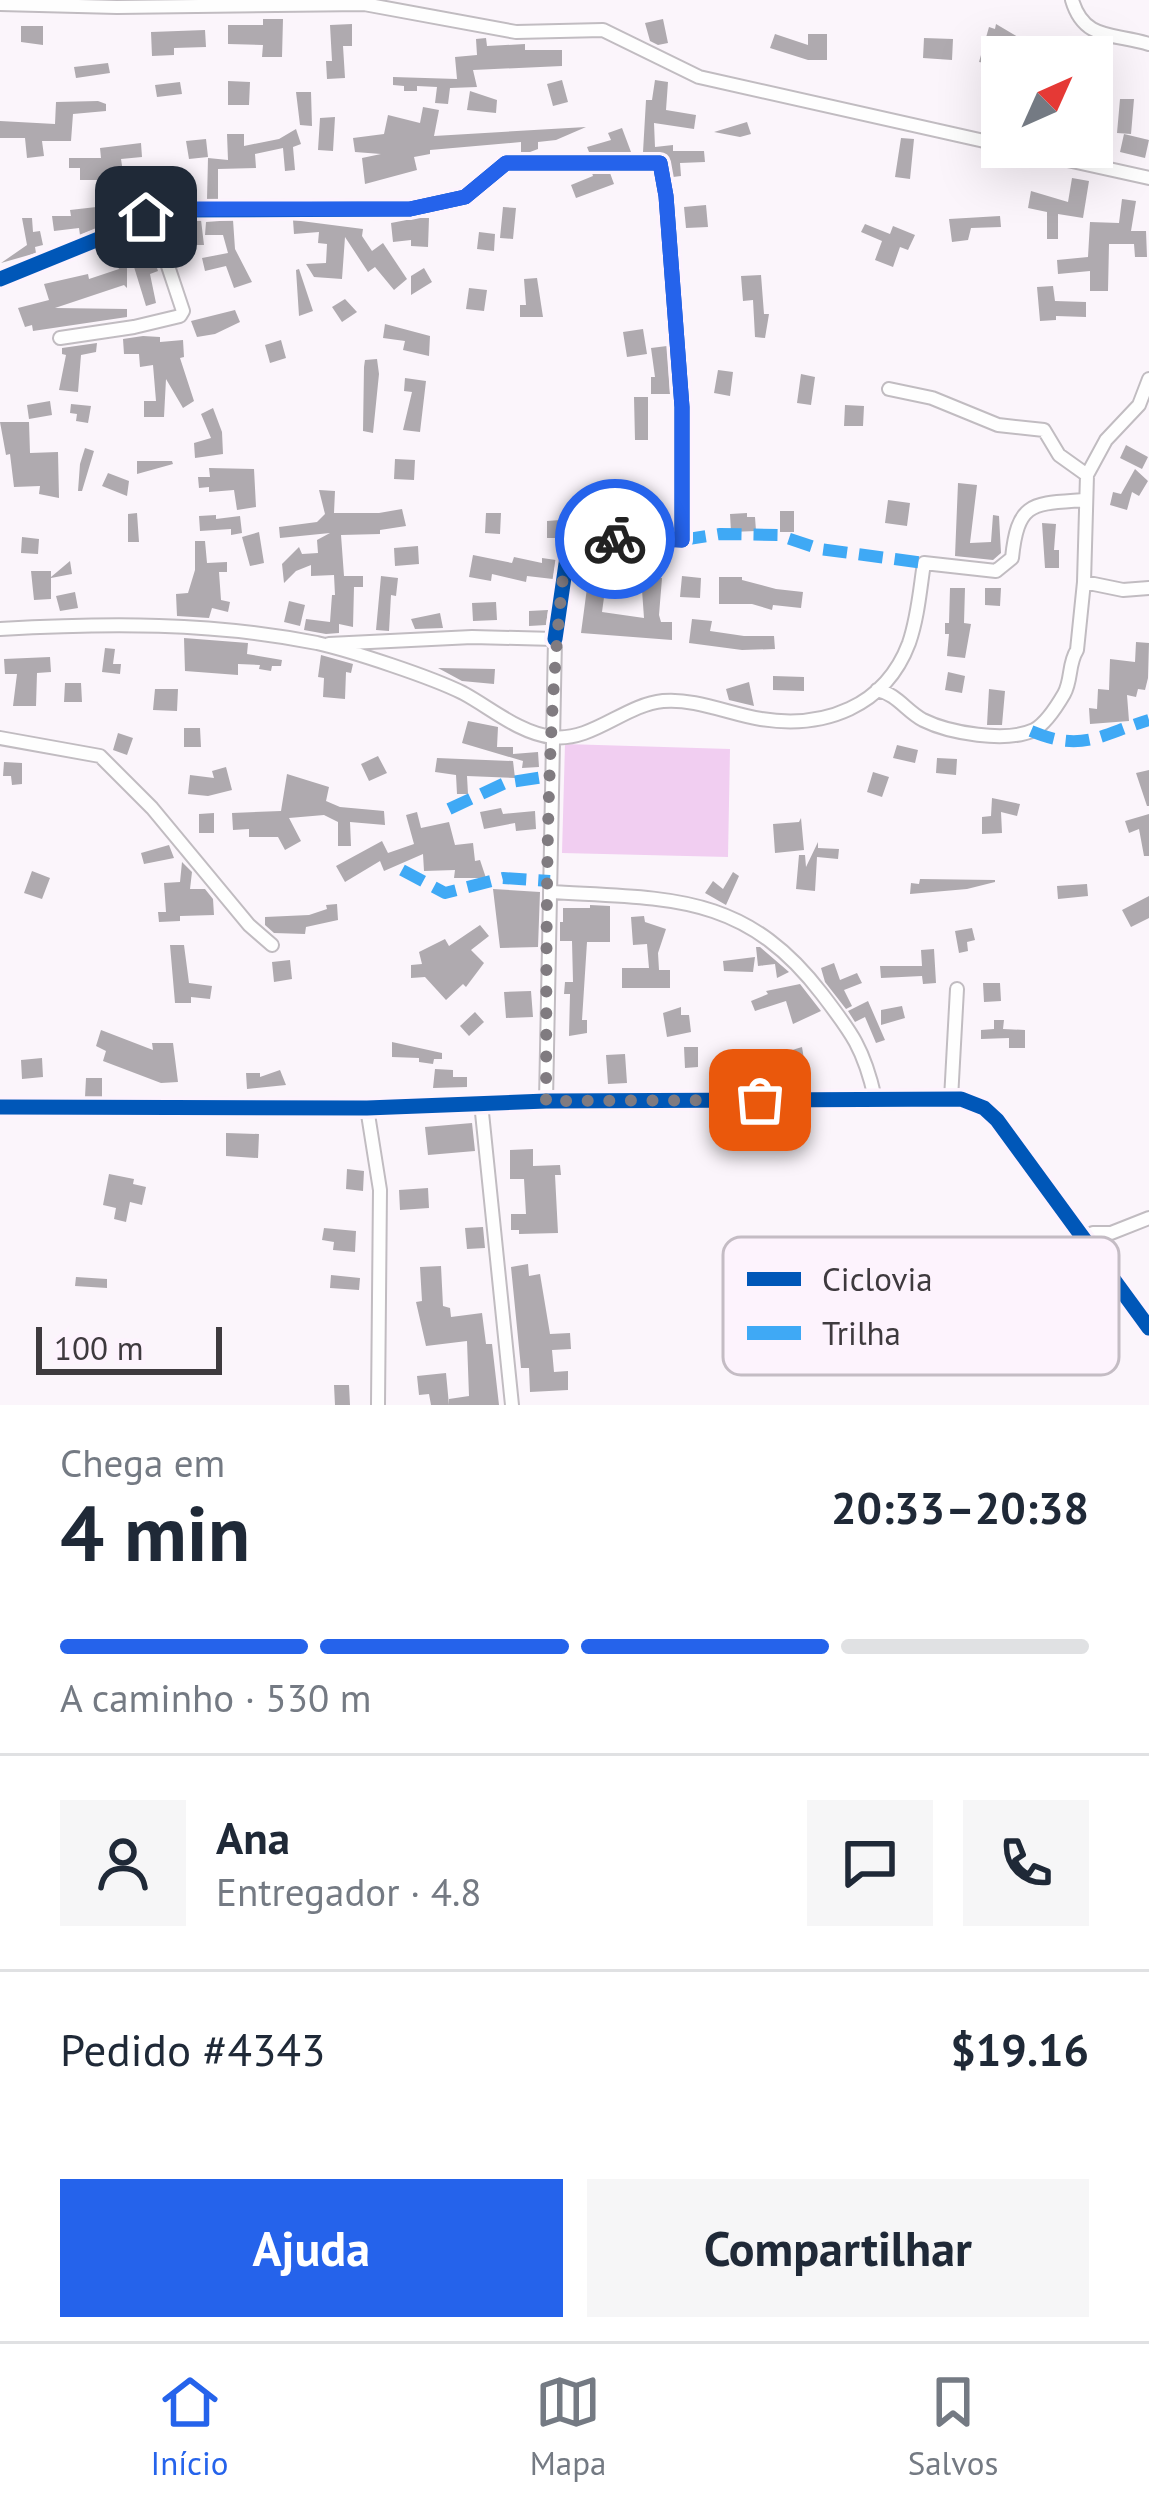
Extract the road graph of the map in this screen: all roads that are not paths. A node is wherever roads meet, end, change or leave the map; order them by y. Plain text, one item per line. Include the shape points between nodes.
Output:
1 (1072, 0) edge
2 (228, 3) edge
3 (0, 4) edge
4 (1149, 44) edge
5 (981, 141) edge
6 (1104, 168) edge
7 (1149, 178) edge
8 (152, 215) junction
9 (0, 279) edge
10 (61, 338) dead end
11 (1149, 379) edge
12 (889, 389) dead end
13 (1087, 476) junction
14 (1086, 500) junction
15 (1084, 582) junction
16 (1149, 588) edge
17 (0, 629) edge
18 (555, 640) junction
19 (322, 644) junction
20 (877, 690) junction
21 (551, 737) junction
22 (0, 738) edge
23 (550, 892) junction
24 (272, 945) dead end
25 (957, 989) dead end
26 (875, 1098) junction
27 (951, 1099) junction
28 (546, 1101) junction
29 (481, 1103) junction
30 (0, 1107) edge
31 (367, 1108) junction
32 (1149, 1218) edge
33 (1082, 1237) edge
34 (1085, 1237) edge
35 (1119, 1287) edge
36 (1149, 1328) edge
37 (378, 1405) edge
38 (512, 1405) edge

1 - 4 street via 1087,28
2 - 3 street
2 - 5 street via 364,4 516,32 604,30 699,77
6 - 7 street
8 - 9 street
8 - 10 street via 180,316
8 - 18 street via 410,209 465,197 506,163 660,163 682,407 682,540 574,539
11 - 13 street
12 - 13 street via 998,425 1044,430 1059,455
13 - 14 street
14 - 15 street
14 - 20 street via 1025,512 1012,558 996,571 924,562 908,644
15 - 16 street
15 - 20 street via 1066,690 1038,728 998,735 942,726
17 - 19 street via 179,623
18 - 19 street
18 - 21 street
19 - 21 street via 452,689
20 - 21 street via 814,722 669,700 585,733
21 - 23 street
22 - 24 street via 100,756
23 - 26 street via 698,906 760,930 802,968 858,1040
23 - 28 street
25 - 27 street
26 - 27 street
26 - 28 street
27 - 33 street via 973,1102 997,1120
28 - 29 street
29 - 31 street
29 - 38 street
30 - 31 street
31 - 37 street via 380,1190
32 - 34 street
35 - 36 street

